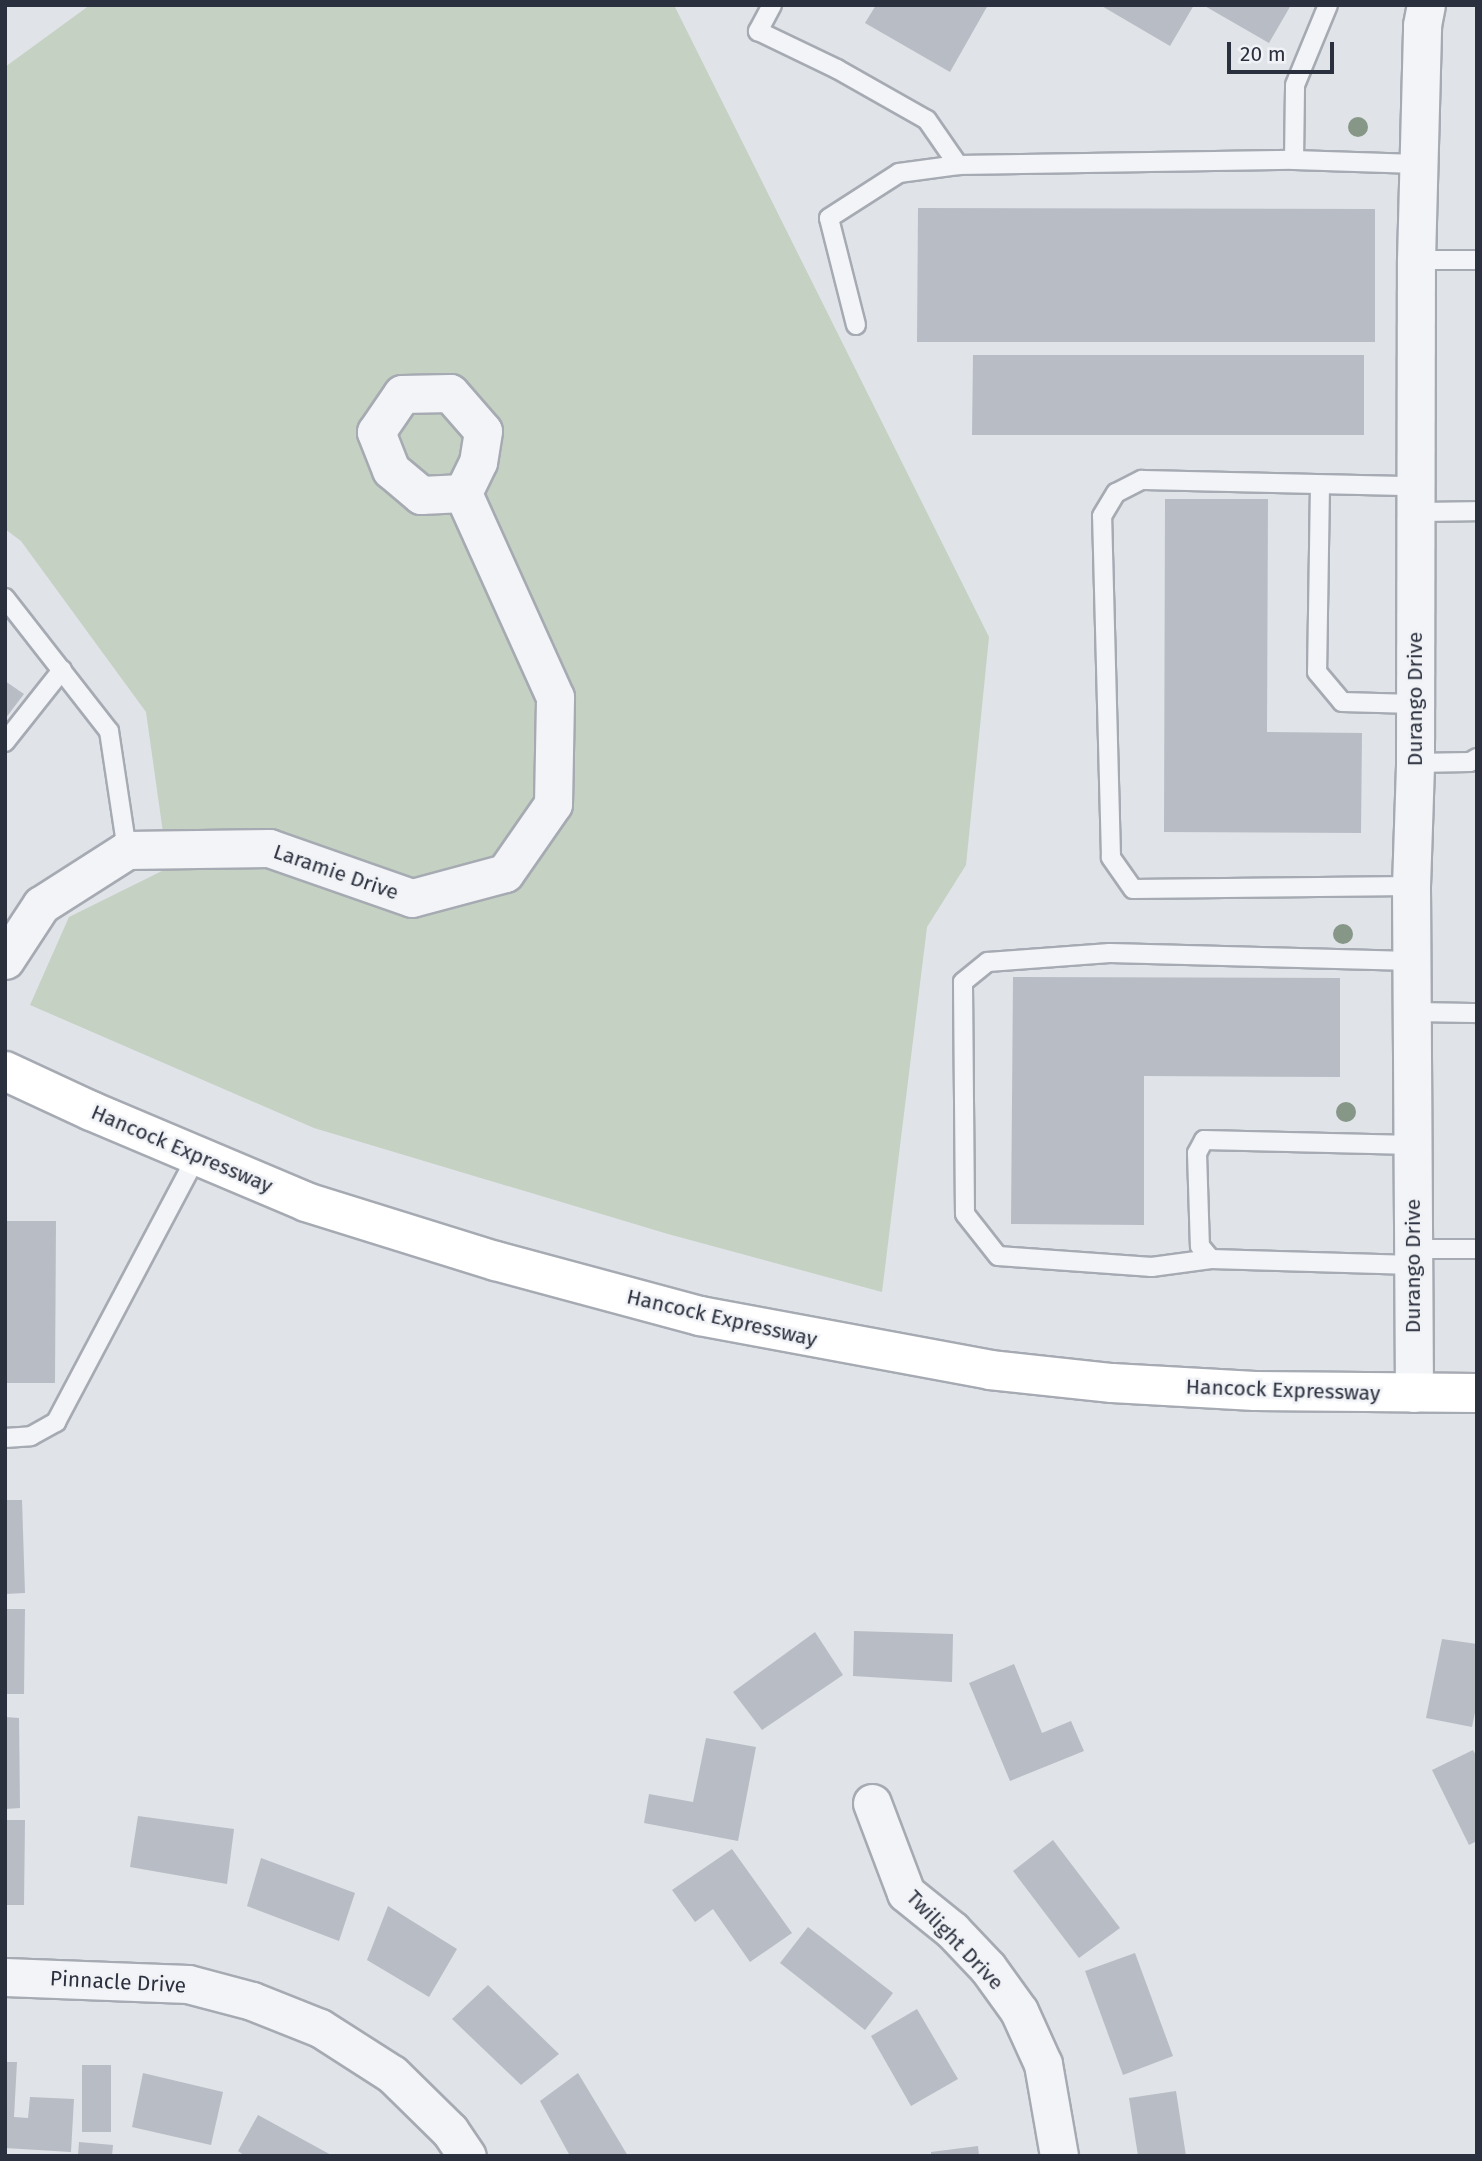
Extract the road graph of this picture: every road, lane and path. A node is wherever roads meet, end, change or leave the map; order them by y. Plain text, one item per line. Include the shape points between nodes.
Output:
1 (772, 5) edge
2 (1328, 5) edge
3 (1426, 5) edge
4 (1294, 160) junction
5 (958, 164) junction
6 (1417, 164) junction
7 (1416, 260) junction
8 (1477, 260) edge
9 (856, 325) dead end
10 (1320, 485) junction
11 (463, 493) dead end
12 (1415, 499) junction
13 (1477, 511) edge
14 (5, 598) edge
15 (62, 670) junction
16 (1415, 704) junction
17 (5, 742) edge
18 (1477, 758) edge
19 (1415, 763) junction
20 (127, 850) junction
21 (1411, 886) junction
22 (5, 960) edge
23 (1412, 961) junction
24 (1412, 1012) junction
25 (1477, 1013) edge
26 (5, 1071) edge
27 (1413, 1145) junction
28 (197, 1156) junction
29 (1477, 1249) edge
30 (1413, 1257) junction
31 (1211, 1259) junction
32 (1414, 1393) junction
33 (1477, 1393) edge
34 (5, 1438) edge
35 (872, 1802) dead end
36 (5, 1977) edge
37 (467, 2156) edge
38 (1059, 2156) edge

1 - 5 lane via 758,31 927,120
2 - 4 lane via 1295,85
3 - 6 street, Durango Drive
4 - 5 lane
4 - 6 lane
5 - 9 lane via 899,173 830,218
6 - 7 street, Durango Drive
7 - 8 lane
7 - 12 street, Durango Drive
10 - 12 lane
10 - 16 lane via 1317,672 1342,702
10 - 21 lane via 1142,481 1116,493 1102,516 1111,857 1133,889
11 - 20 street, Laramie Drive via 555,697 553,804 505,873 412,898 269,848
12 - 13 lane
12 - 16 street, Durango Drive
14 - 15 lane
15 - 17 lane
15 - 20 lane via 109,731
16 - 19 street, Durango Drive
18 - 19 lane
19 - 21 street, Durango Drive
20 - 22 street via 41,905
21 - 23 street, Durango Drive
23 - 24 street, Durango Drive
23 - 31 lane via 1110,953 988,962 963,982 965,1214 998,1256 1152,1267
24 - 25 lane
24 - 27 street, Durango Drive
26 - 28 main road, Hancock Expressway
27 - 30 street, Durango Drive
27 - 31 lane via 1204,1140 1197,1153 1200,1246
28 - 32 main road, Hancock Expressway via 306,1202 700,1317 990,1370 1112,1383
28 - 34 lane via 56,1422 31,1436
29 - 30 lane
30 - 31 lane
30 - 32 street, Durango Drive
32 - 33 main road, Hancock Expressway
35 - 38 street, Twilight Drive via 906,1894 952,1930 988,1968 1019,2011 1043,2064
36 - 37 street, Pinnacle Drive via 188,1984 252,2001 320,2028 392,2074 450,2131

